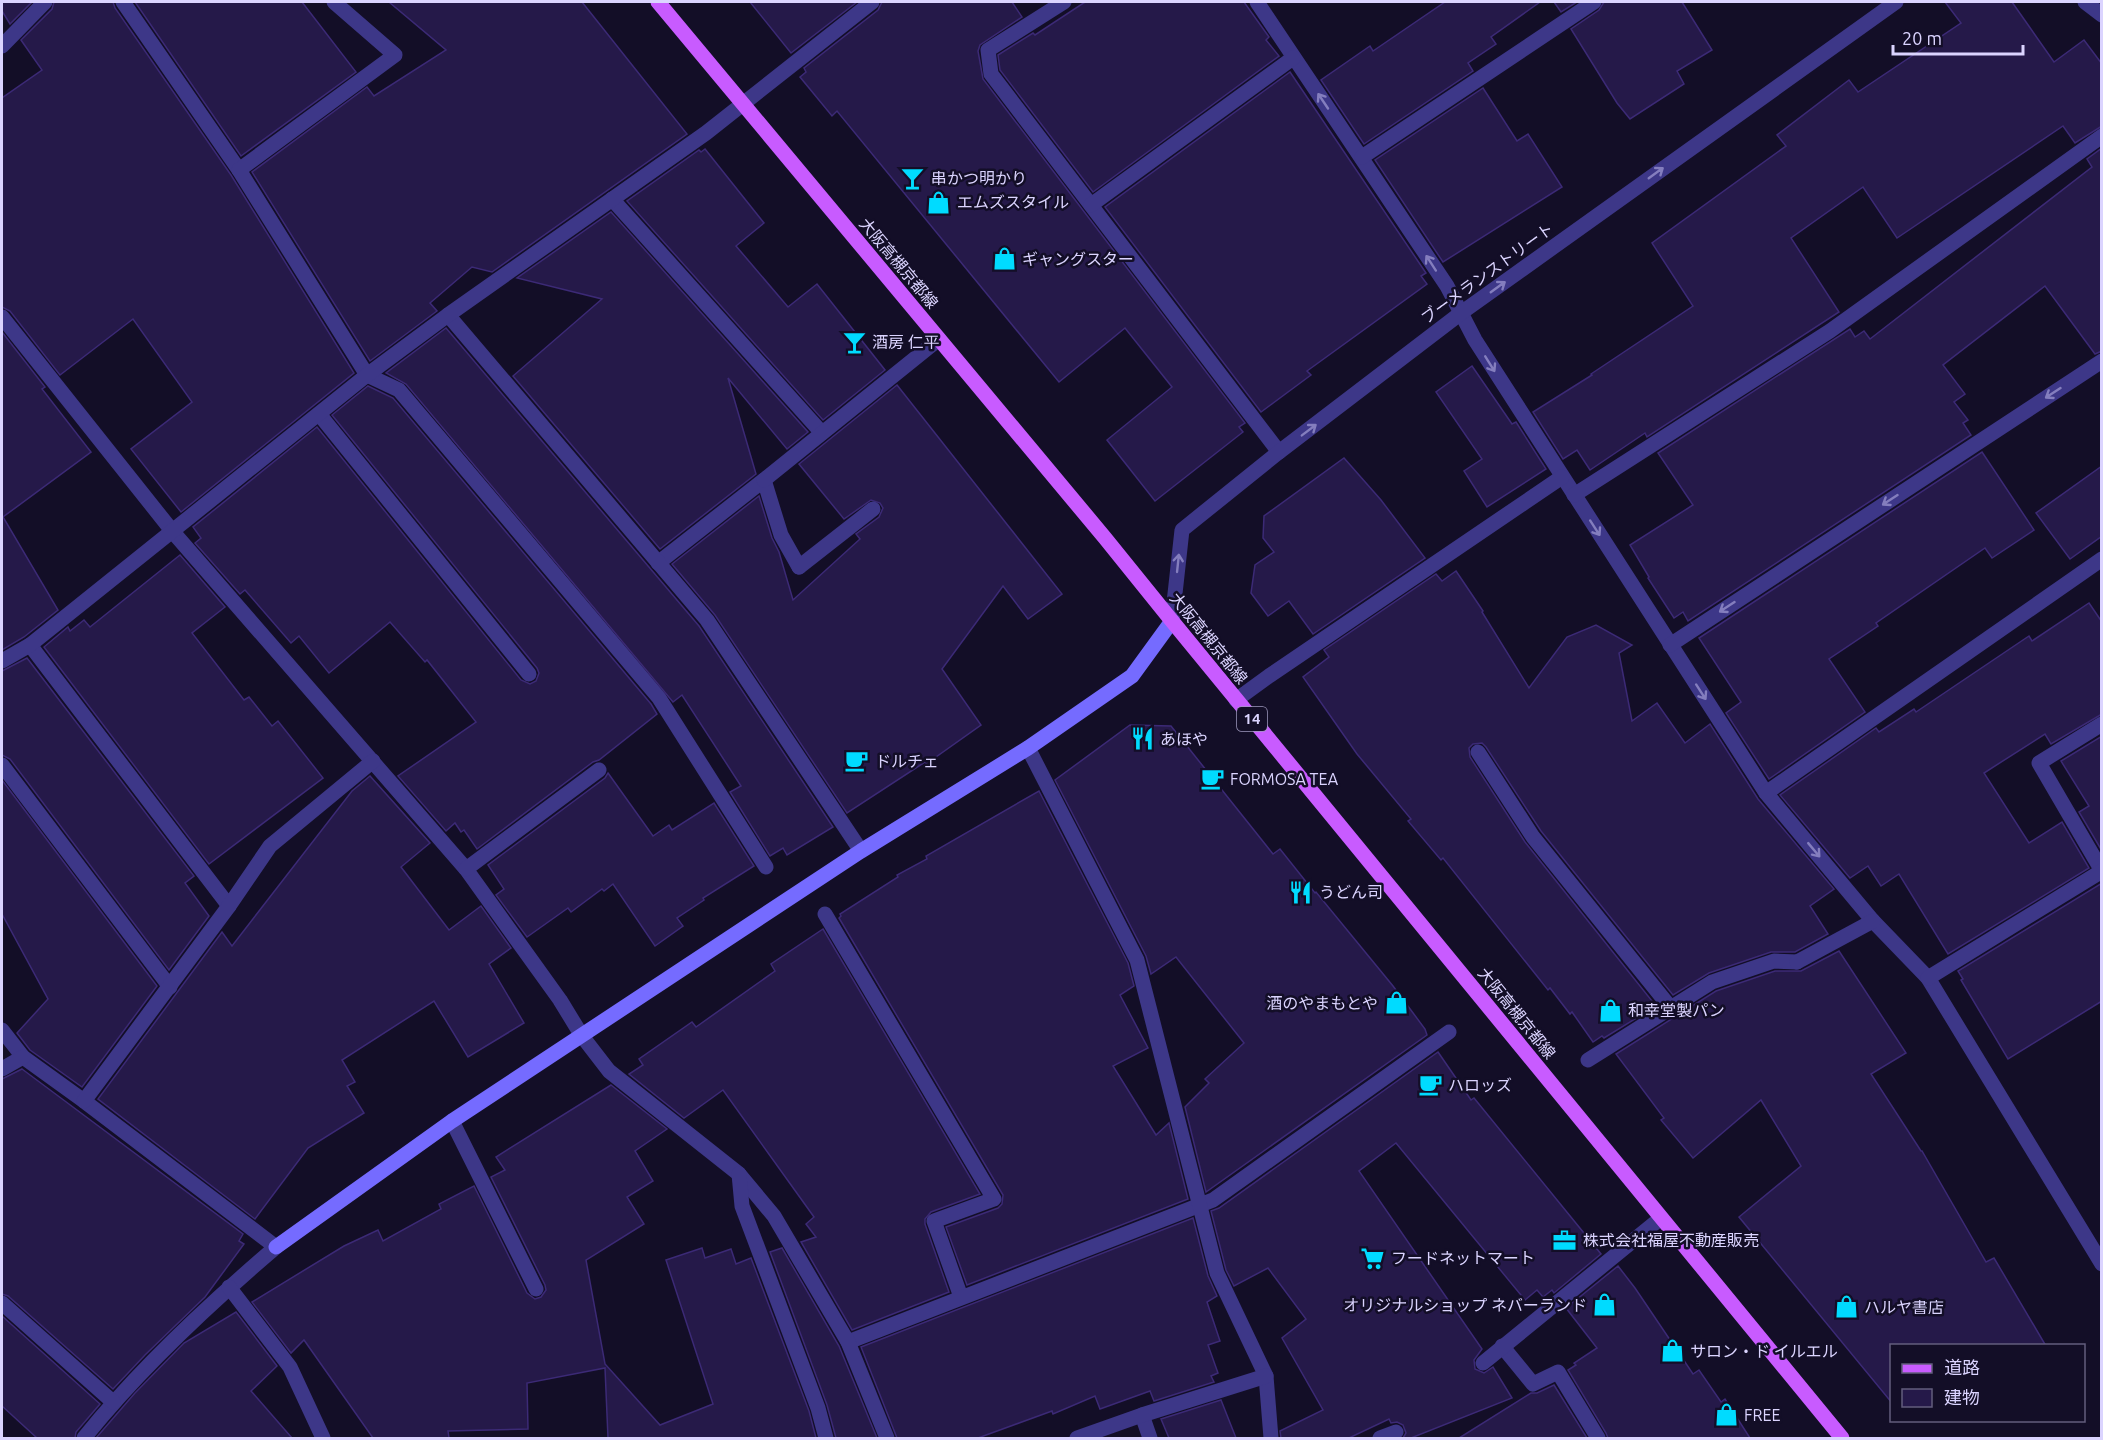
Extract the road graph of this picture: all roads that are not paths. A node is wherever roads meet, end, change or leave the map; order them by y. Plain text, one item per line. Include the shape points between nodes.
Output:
1 (45, 2) edge
2 (123, 2) edge
3 (334, 2) edge
4 (658, 2) edge
5 (872, 2) edge
6 (1064, 2) edge
7 (1257, 2) edge
8 (1594, 2) edge
9 (1896, 2) edge
10 (2085, 2) edge
11 (2102, 15) edge
12 (2, 46) edge
13 (1293, 58) junction
14 (743, 106) junction
15 (2102, 136) edge
16 (1362, 157) junction
17 (239, 170) junction
18 (612, 199) junction
19 (1091, 205) junction
20 (1461, 313) junction
21 (448, 315) junction
22 (2, 317) edge
23 (939, 339) junction
24 (2102, 361) edge
25 (368, 375) junction
26 (320, 414) junction
27 (822, 433) junction
28 (1279, 452) junction
29 (1562, 477) junction
30 (764, 480) junction
31 (1574, 495) junction
32 (873, 509) dead end
33 (173, 532) junction
34 (2102, 559) edge
35 (658, 563) junction
36 (1172, 621) junction
37 (30, 645) junction
38 (1670, 645) junction
39 (3, 657) edge
40 (529, 674) dead end
41 (1236, 700) junction
42 (2102, 724) edge
43 (1028, 748) junction
44 (1478, 752) dead end
45 (373, 761) junction
46 (2, 765) edge
47 (599, 770) dead end
48 (1766, 793) junction
49 (861, 851) junction
50 (766, 867) dead end
51 (466, 869) junction
52 (2102, 871) edge
53 (229, 906) junction
54 (825, 914) dead end
55 (1872, 921) junction
56 (1928, 978) junction
57 (170, 987) junction
58 (1670, 1007) junction
59 (2, 1030) edge
60 (1449, 1032) dead end
61 (582, 1036) junction
62 (23, 1057) junction
63 (1588, 1060) dead end
64 (2, 1069) edge
65 (84, 1101) junction
66 (452, 1121) junction
67 (739, 1174) junction
68 (1200, 1206) junction
69 (1661, 1218) junction
70 (276, 1247) junction
71 (2102, 1264) edge
72 (229, 1287) junction
73 (536, 1289) dead end
74 (961, 1297) junction
75 (2, 1303) edge
76 (848, 1342) junction
77 (1502, 1346) junction
78 (1483, 1363) dead end
79 (1266, 1376) junction
80 (113, 1402) junction
81 (1142, 1415) junction
82 (1396, 1432) dead end
83 (84, 1438) edge
84 (323, 1438) edge
85 (826, 1438) edge
86 (887, 1438) edge
87 (1077, 1438) edge
88 (1150, 1438) edge
89 (1271, 1438) edge
90 (1380, 1438) edge
91 (1598, 1438) edge
92 (1842, 1438) edge

1 - 12 street
2 - 17 street
3 - 17 street via 395,55
4 - 14 main road, 大阪高槻京都線 / 14
5 - 14 street
6 - 19 street via 988,50 991,74
7 - 13 street
8 - 16 street
20 -> 9 street, ブーメランストリート
10 - 11 street
16 -> 13 street
13 - 19 street
14 - 18 street
14 - 23 main road, 大阪高槻京都線 / 14
15 - 31 street via 1830,331
20 -> 16 street
17 - 25 street
18 - 21 street
18 - 27 street
19 - 28 street
28 -> 20 street, ブーメランストリート
20 -> 29 street
21 - 25 street
21 - 35 street
22 - 33 street
23 - 27 street
23 - 36 main road, 大阪高槻京都線 / 14
24 -> 38 street
25 - 26 street
25 - 50 street via 399,390 658,698
26 - 33 street
26 - 40 street
27 - 30 street
36 -> 28 street, ブーメランストリート via 1182,530
29 - 31 street
29 - 41 street
30 - 32 street via 781,535 799,567
30 - 35 street
31 -> 38 street
33 - 37 street
33 - 45 street
34 - 48 street
35 - 49 street via 707,620
36 - 41 main road, 大阪高槻京都線 / 14
36 - 43 street via 1132,676
37 - 39 street
37 - 53 street
38 -> 48 street
41 - 69 main road, 大阪高槻京都線 / 14
42 - 52 street via 2039,763
43 - 49 street
43 - 68 street via 1137,960
44 - 58 street via 1533,837
45 - 51 street
45 - 53 street via 270,846
46 - 57 street
47 - 51 street
48 -> 55 street
49 - 61 street
51 - 61 street
52 - 56 street
53 - 57 street
54 - 74 street via 994,1199 934,1221
55 - 56 street
55 - 58 street via 1797,962 1774,961 1712,982
56 - 71 street
57 - 65 street
58 - 63 street
59 - 62 street
60 - 68 street
61 - 66 street
61 - 67 street via 609,1071
62 - 64 street
62 - 65 street
65 - 70 street
66 - 70 street
66 - 73 street
67 - 76 street via 774,1216
67 - 85 street via 742,1206
68 - 74 street
68 - 79 street via 1217,1273
69 - 77 street
69 - 92 main road, 大阪高槻京都線 / 14
70 - 72 street
72 - 80 street
72 - 84 street via 290,1367
74 - 76 street
75 - 80 street
76 - 86 street
77 - 78 street
77 - 91 street via 1533,1384 1558,1372
79 - 81 street
79 - 89 street
80 - 83 street
81 - 87 street
81 - 88 street
82 - 90 street

